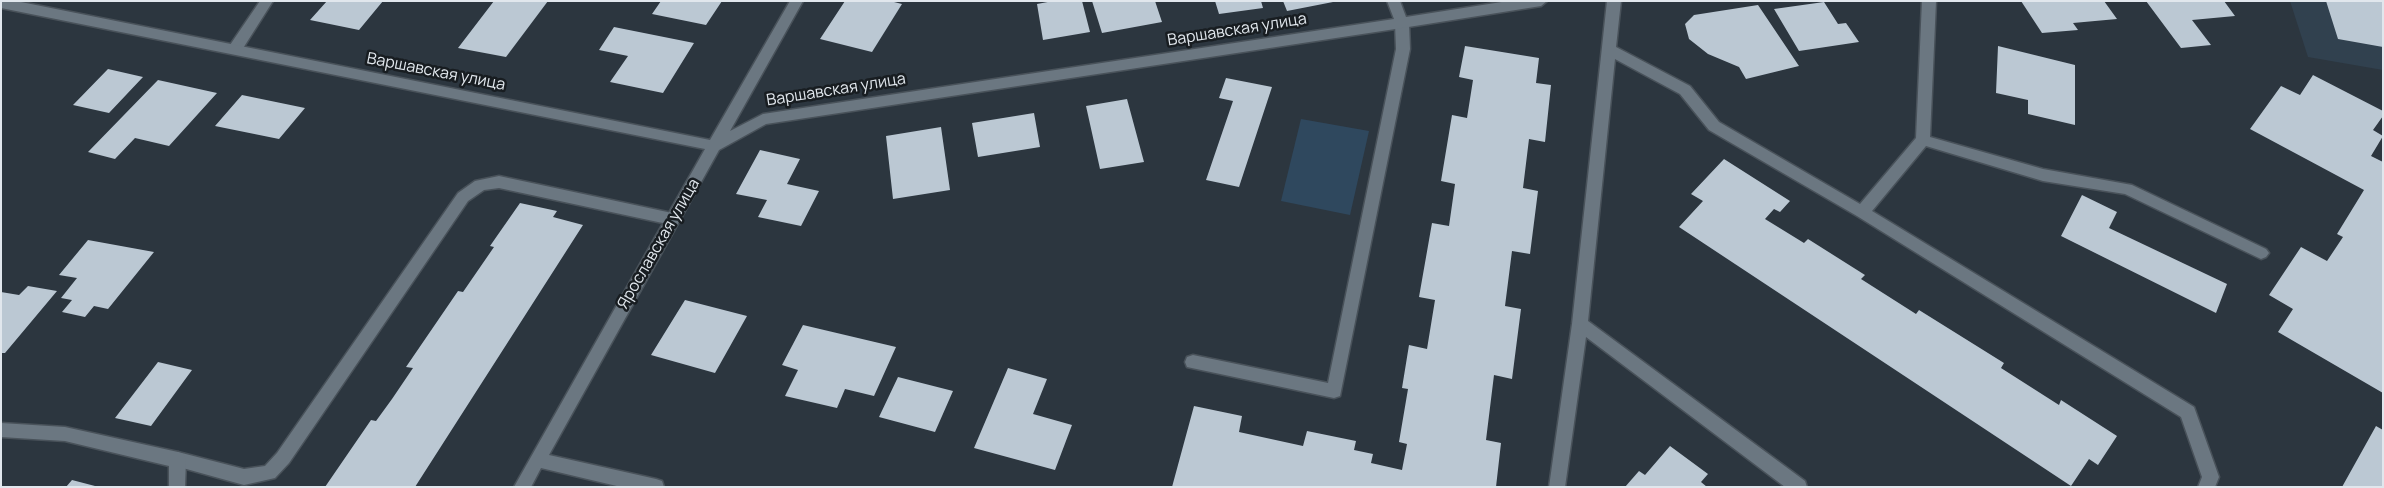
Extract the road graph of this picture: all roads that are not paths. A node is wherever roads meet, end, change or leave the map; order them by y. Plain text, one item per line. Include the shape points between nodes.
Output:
1 (267, 1) edge
2 (797, 1) edge
3 (1393, 1) edge
4 (1541, 1) edge
5 (1614, 1) edge
6 (1929, 1) edge
7 (1, 3) edge
8 (1402, 22) junction
9 (235, 49) junction
10 (1610, 50) junction
11 (1923, 140) junction
12 (715, 146) junction
13 (1862, 212) junction
14 (672, 219) junction
15 (2261, 253) dead end
16 (1580, 324) junction
17 (1193, 362) dead end
18 (1, 430) edge
19 (178, 460) junction
20 (538, 460) junction
21 (177, 487) edge
22 (522, 487) edge
23 (656, 487) edge
24 (1557, 487) edge
25 (1798, 487) edge
26 (2206, 487) edge

1 - 9 street
2 - 12 street, Ярославская улица
3 - 8 street
4 - 8 street, Варшавская улица
5 - 10 street
6 - 11 street
7 - 9 street, Варшавская улица
8 - 12 street, Варшавская улица via 763,119
8 - 17 street via 1403,50 1334,391
9 - 12 street, Варшавская улица
10 - 13 street via 1685,90 1714,126
10 - 16 street
11 - 13 street
11 - 15 street via 2043,174 2127,189
12 - 14 street, Ярославская улица
13 - 26 street via 2188,412 2212,477
14 - 19 street via 499,182 480,185 463,197 269,473 244,478
14 - 20 street, Ярославская улица
16 - 24 street
16 - 25 street
18 - 19 street via 64,434
19 - 21 street
20 - 22 street, Ярославская улица
20 - 23 street

